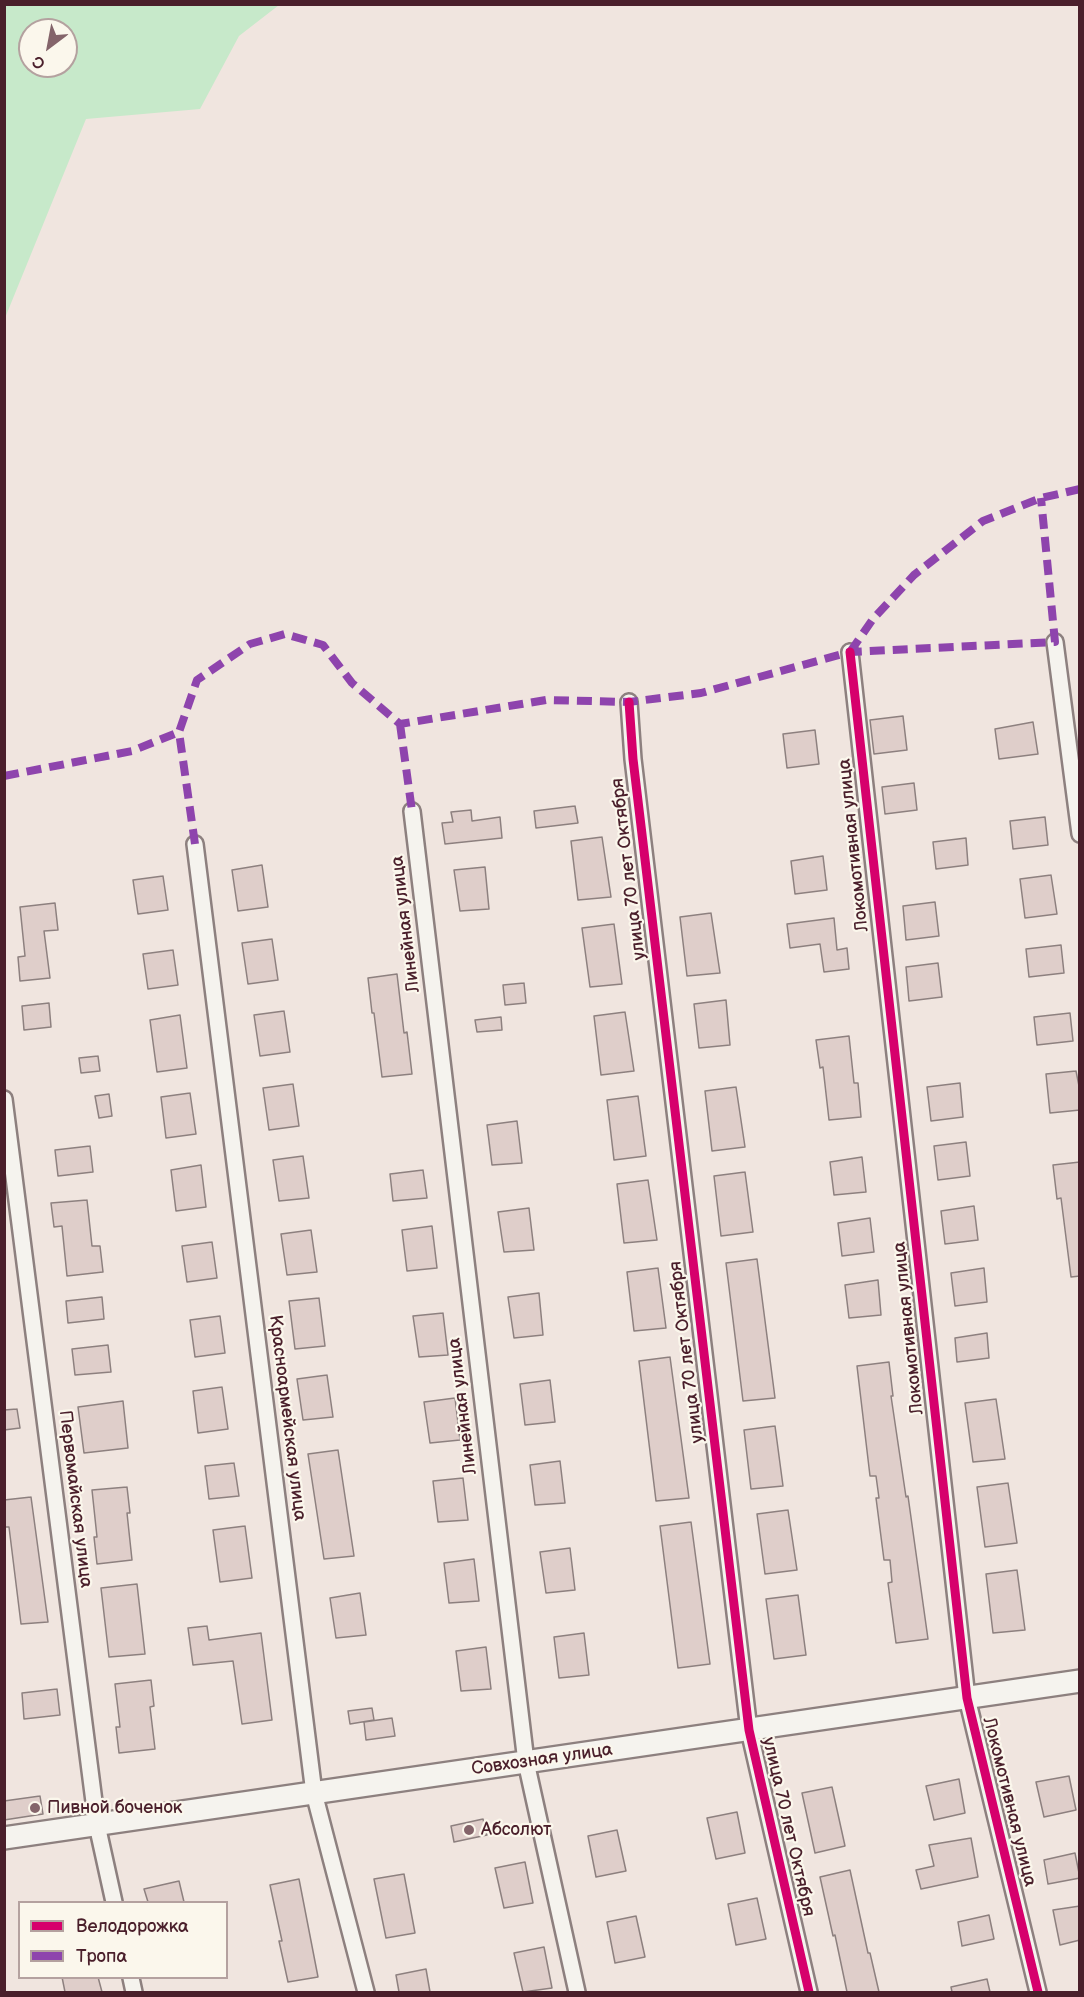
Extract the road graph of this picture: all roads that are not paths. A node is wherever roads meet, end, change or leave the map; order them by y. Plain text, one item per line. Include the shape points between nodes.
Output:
1 (1055, 642) dead end
2 (850, 652) dead end
3 (629, 702) dead end
4 (412, 811) dead end
5 (1080, 834) edge
6 (195, 844) dead end
7 (4, 1099) edge
8 (1080, 1681) edge
9 (967, 1698) junction
10 (749, 1730) junction
11 (525, 1762) junction
12 (314, 1793) junction
13 (97, 1825) junction
14 (4, 1838) edge
15 (114, 1901) edge
16 (366, 1992) edge
17 (577, 1992) edge
18 (808, 1992) edge
19 (1038, 1992) edge

1 - 5 street
2 - 9 street, Локомотивная улица
3 - 10 street, улица 70 лет Октября via 634,771
4 - 11 street, Линейная улица
6 - 12 street, Красноармейская улица
7 - 13 street, Первомайская улица
8 - 9 street, Совхозная улица
9 - 10 street, Совхозная улица
9 - 19 street, Локомотивная улица
10 - 11 street, Совхозная улица
10 - 18 street, улица 70 лет Октября
11 - 12 street, Совхозная улица
11 - 17 street, Линейная улица
12 - 13 street, Совхозная улица
12 - 16 street, Красноармейская улица
13 - 14 street, Совхозная улица
13 - 15 street, Первомайская улица

